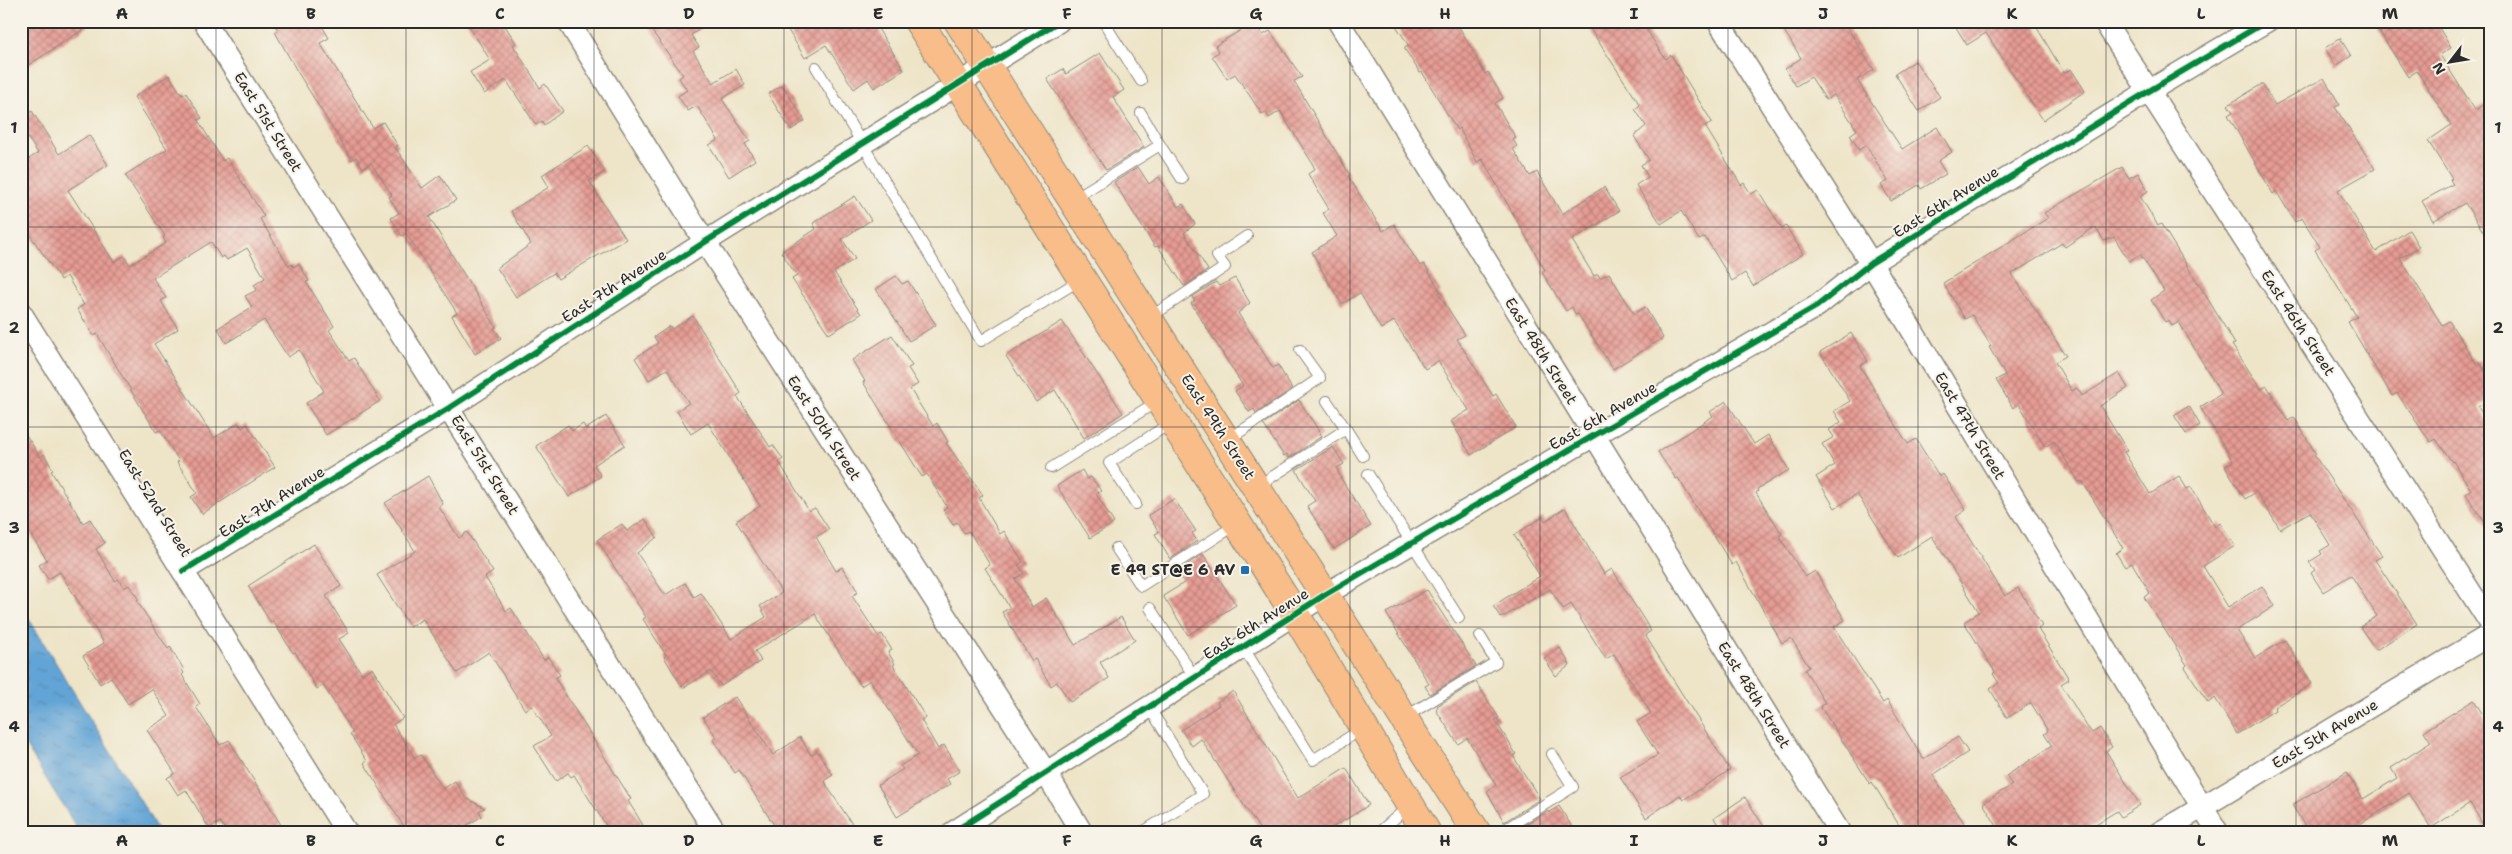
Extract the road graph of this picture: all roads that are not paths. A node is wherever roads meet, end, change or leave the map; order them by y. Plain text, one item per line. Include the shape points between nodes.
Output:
1 (204, 21) edge
2 (568, 21) edge
3 (918, 21) edge
4 (958, 21) edge
5 (1059, 21) edge
6 (1103, 21) edge
7 (1338, 21) edge
8 (1718, 21) edge
9 (2104, 21) edge
10 (2267, 21) edge
11 (986, 66) junction
12 (816, 67) dead end
13 (1140, 82) dead end
14 (957, 84) junction
15 (2149, 91) junction
16 (1141, 113) dead end
17 (863, 144) junction
18 (1160, 145) junction
19 (1182, 179) dead end
20 (1072, 199) junction
21 (1247, 236) dead end
22 (705, 242) junction
23 (1871, 264) junction
24 (1082, 279) junction
25 (21, 313) edge
26 (1149, 319) junction
27 (1300, 350) dead end
28 (1328, 401) dead end
29 (449, 408) junction
30 (1166, 411) junction
31 (1346, 429) junction
32 (1593, 436) junction
33 (1227, 440) junction
34 (1363, 456) dead end
35 (1051, 468) dead end
36 (1368, 474) dead end
37 (1257, 487) junction
38 (1136, 504) dead end
39 (1237, 524) junction
40 (1413, 542) junction
41 (1116, 548) dead end
42 (183, 571) junction
43 (1326, 594) junction
44 (1150, 608) dead end
45 (1295, 614) junction
46 (1459, 618) dead end
47 (2491, 624) edge
48 (2491, 634) edge
49 (1480, 636) dead end
50 (1243, 647) junction
51 (1194, 678) junction
52 (1149, 707) junction
53 (1404, 718) junction
54 (1365, 728) junction
55 (1552, 754) dead end
56 (1046, 773) junction
57 (1410, 805) junction
58 (2201, 808) junction
59 (347, 833) edge
60 (716, 833) edge
61 (952, 833) edge
62 (1082, 833) edge
63 (1141, 833) edge
64 (1378, 833) edge
65 (1427, 833) edge
66 (1477, 833) edge
67 (1499, 833) edge
68 (1840, 833) edge
69 (2159, 833) edge
70 (2218, 833) edge

1 - 29 street, East 51st Street
2 - 22 street, East 50th Street
3 - 14 main road
4 - 11 main road, East 49th Street
5 - 11 street, East 7th Avenue
6 - 13 lane
7 - 32 street, East 48th Street
8 - 23 street, East 47th Street
9 - 15 street, East 46th Street
10 - 15 street, East 6th Avenue
11 - 14 street, East 7th Avenue
11 - 20 main road, East 49th Street
12 - 17 lane
14 - 17 street, East 7th Avenue
14 - 24 main road
15 - 23 street, East 6th Avenue
15 - 47 street, East 46th Street
16 - 18 lane
17 - 22 street, East 7th Avenue
17 - 24 lane via 981,341
18 - 19 lane
18 - 20 lane
20 - 26 main road, East 49th Street
21 - 26 lane via 1217,256 1225,267
22 - 29 street, East 7th Avenue
22 - 56 street, East 50th Street
23 - 32 street, East 6th Avenue via 1818,306
23 - 58 street, East 47th Street
24 - 30 main road
25 - 42 street, East 52nd Street
26 - 33 main road, East 49th Street
27 - 33 lane via 1320,378
28 - 31 lane
29 - 42 street, East 7th Avenue
29 - 60 street, East 51st Street
30 - 35 lane
30 - 38 lane via 1109,463
30 - 39 main road
31 - 34 lane
31 - 37 lane
32 - 40 street, East 6th Avenue
32 - 68 street, East 48th Street
33 - 37 main road, East 49th Street
36 - 40 lane
37 - 43 main road, East 49th Street
39 - 41 lane via 1141,586
39 - 45 main road
40 - 43 street, East 6th Avenue
40 - 46 lane
42 - 59 street, East 52nd Street
43 - 45 street, East 6th Avenue
43 - 53 main road, East 49th Street
44 - 51 lane
45 - 50 street, East 6th Avenue
45 - 54 main road
48 - 58 street, East 5th Avenue
49 - 53 lane via 1496,662
50 - 51 street, East 6th Avenue
50 - 54 lane via 1313,760
51 - 52 street, East 6th Avenue
52 - 56 street, East 6th Avenue
52 - 63 lane via 1203,794
53 - 66 main road, East 49th Street
54 - 57 main road
55 - 67 lane via 1573,787
56 - 61 street, East 6th Avenue
56 - 62 street, East 50th Street
57 - 64 lane
57 - 65 main road
58 - 69 street, East 5th Avenue
58 - 70 street, East 47th Street

